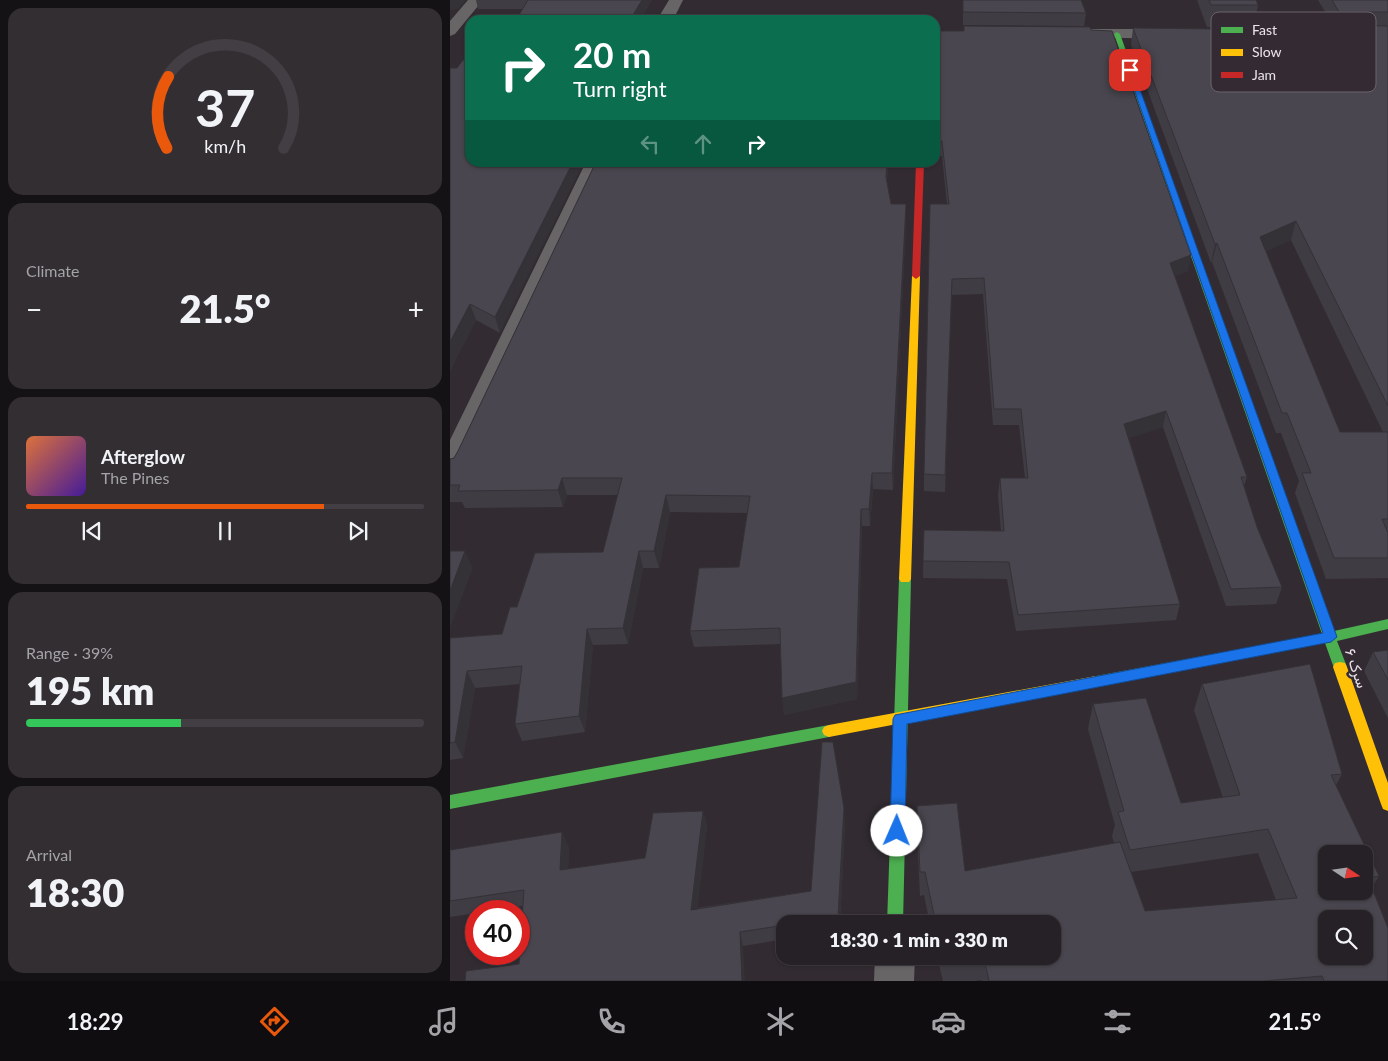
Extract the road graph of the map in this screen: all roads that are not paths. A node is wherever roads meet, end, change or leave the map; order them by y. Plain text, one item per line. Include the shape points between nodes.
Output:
1 (476, 0) edge
2 (676, 0) edge
3 (668, 15) edge
4 (465, 29) edge
5 (451, 30) edge
6 (1069, 33) edge
7 (1117, 34) junction
8 (1185, 34) edge
9 (594, 167) edge
10 (920, 167) edge
11 (450, 467) edge
12 (1388, 624) edge
13 (1331, 637) junction
14 (900, 719) junction
15 (450, 802) edge
16 (1388, 804) edge
17 (895, 915) edge
18 (895, 965) edge
19 (894, 981) edge

1 - 5 street
2 - 3 street
4 - 5 street
6 - 7 street
7 - 8 street
7 - 13 street, سرک ۶
9 - 11 street
10 - 14 street
12 - 13 street
13 - 14 street
13 - 16 street, سرک ۶
14 - 15 street
14 - 17 street
18 - 19 street

